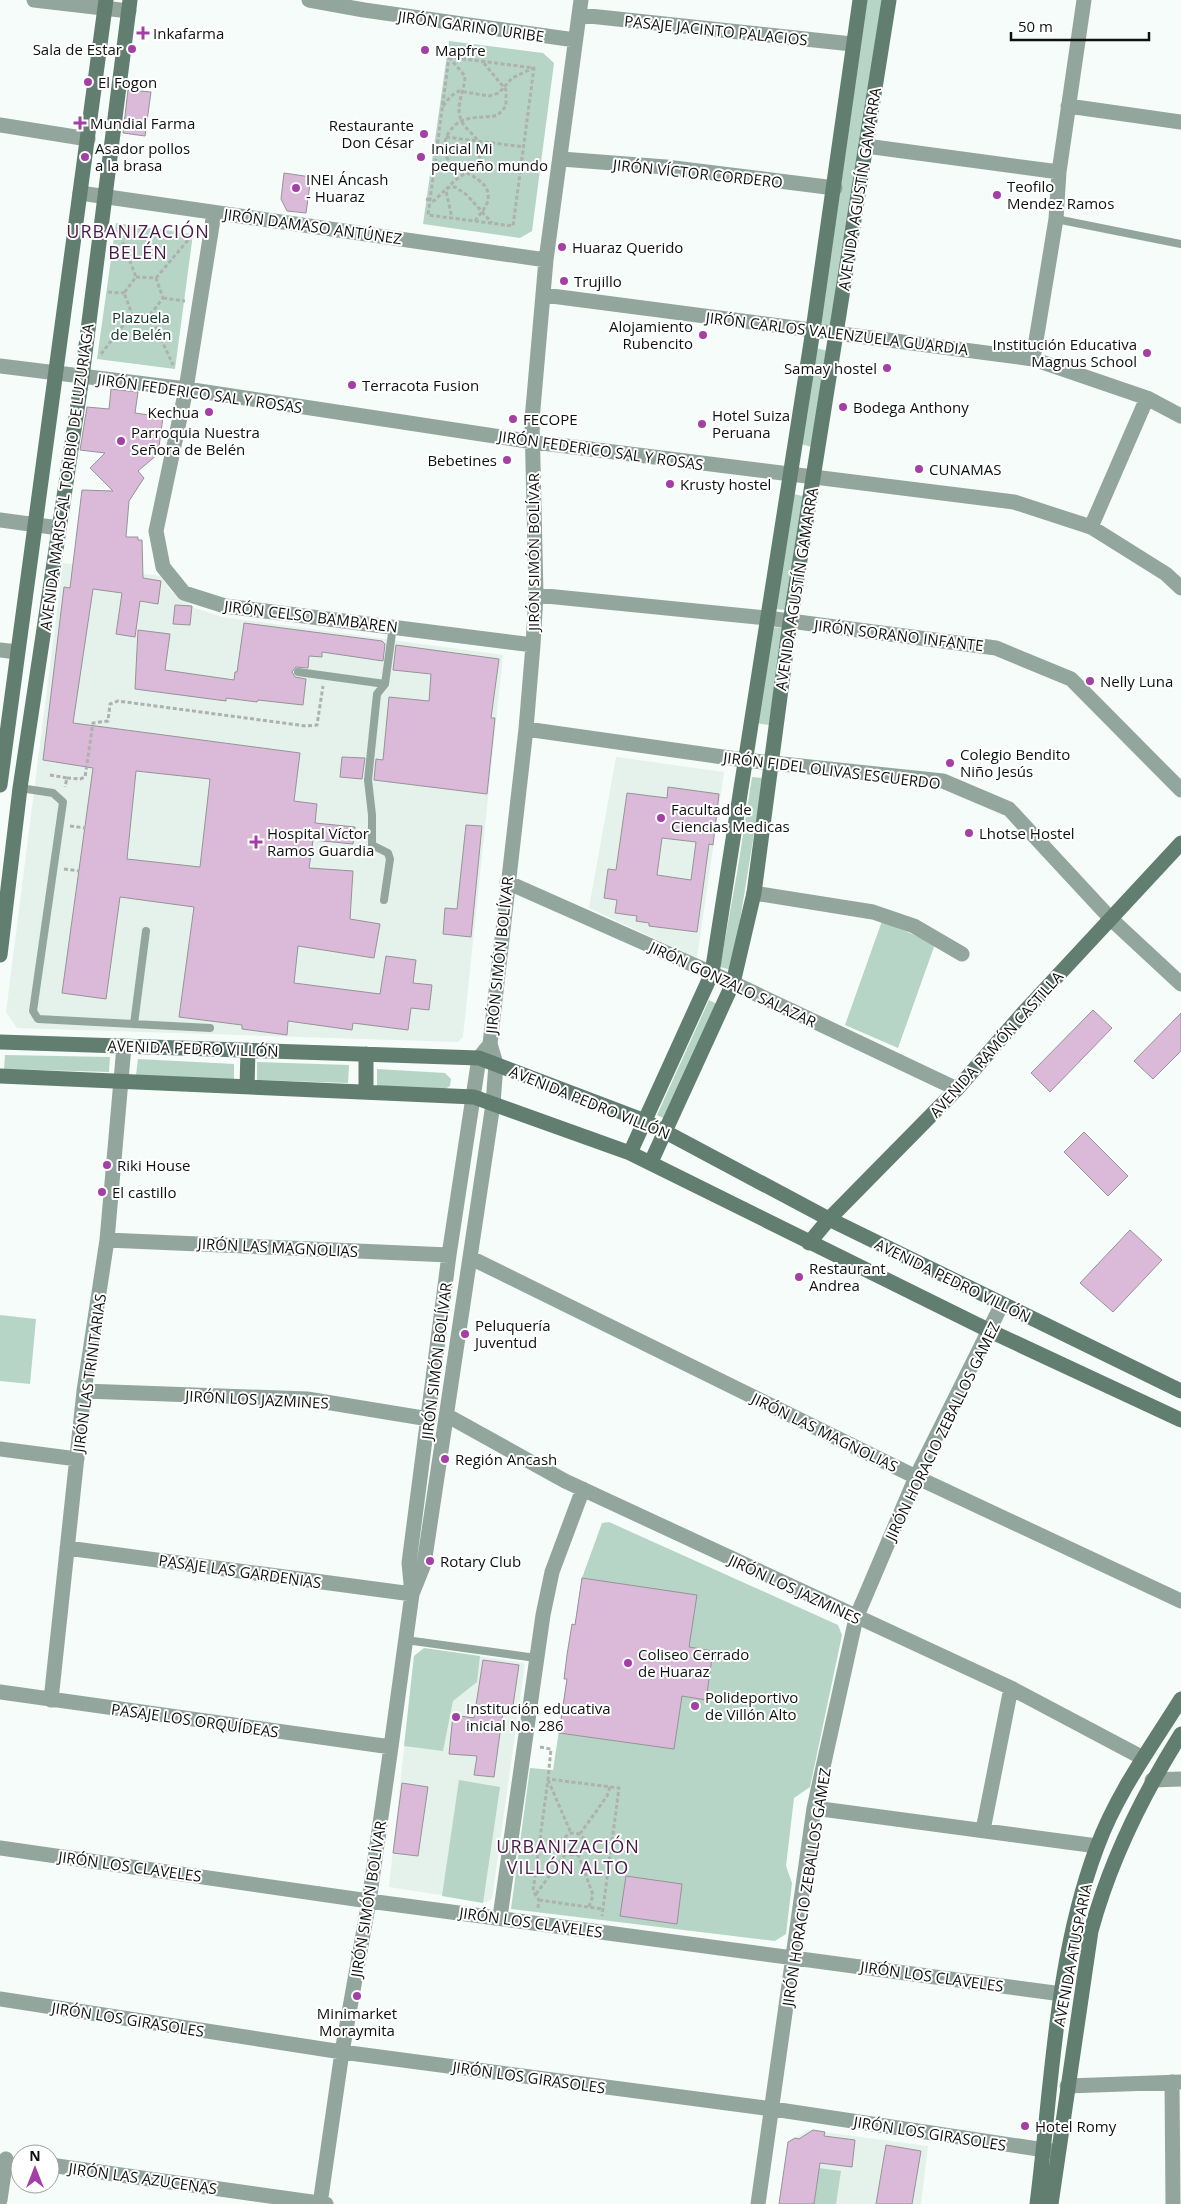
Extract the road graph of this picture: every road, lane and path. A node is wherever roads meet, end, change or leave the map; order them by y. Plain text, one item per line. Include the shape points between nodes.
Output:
1 (34, 0) edge
2 (309, 0) edge
3 (860, 0) edge
4 (889, 0) edge
5 (1084, 0) edge
6 (105, 4) edge
7 (130, 5) edge
8 (364, 5) edge
9 (580, 8) edge
10 (575, 40) junction
11 (852, 44) junction
12 (449, 57) junction
13 (483, 62) junction
14 (534, 68) junction
15 (504, 87) junction
16 (464, 91) junction
17 (1068, 106) junction
18 (442, 109) junction
19 (461, 120) junction
20 (1181, 122) edge
21 (0, 125) edge
22 (446, 137) junction
23 (88, 139) junction
24 (479, 142) junction
25 (866, 146) junction
26 (524, 147) junction
27 (562, 159) junction
28 (1058, 172) junction
29 (465, 173) junction
30 (447, 188) junction
31 (834, 188) junction
32 (80, 193) junction
33 (104, 197) junction
34 (428, 200) junction
35 (482, 212) junction
36 (214, 213) junction
37 (452, 218) junction
38 (1056, 219) junction
39 (475, 221) junction
40 (116, 223) dead end
41 (492, 223) junction
42 (1181, 244) edge
43 (546, 260) junction
44 (136, 277) junction
45 (156, 278) junction
46 (544, 295) junction
47 (132, 314) junction
48 (150, 315) junction
49 (813, 330) junction
50 (835, 332) junction
51 (97, 359) dead end
52 (1033, 359) junction
53 (0, 366) edge
54 (57, 373) junction
55 (82, 377) junction
56 (186, 389) junction
57 (1147, 398) junction
58 (1181, 416) edge
59 (534, 442) junction
60 (790, 475) junction
61 (813, 478) junction
62 (0, 520) edge
63 (36, 525) junction
64 (1091, 526) junction
65 (59, 528) junction
66 (1181, 588) edge
67 (536, 595) junction
68 (767, 618) junction
69 (790, 621) junction
70 (393, 626) junction
71 (533, 644) junction
72 (0, 650) edge
73 (17, 652) junction
74 (298, 672) dead end
75 (324, 676) junction
76 (385, 684) junction
77 (526, 729) junction
78 (744, 760) junction
79 (771, 762) junction
80 (66, 778) dead end
81 (0, 785) edge
82 (20, 788) junction
83 (1181, 790) edge
84 (1181, 843) edge
85 (507, 882) junction
86 (754, 893) junction
87 (384, 900) dead end
88 (1111, 919) junction
89 (146, 930) dead end
90 (962, 954) dead end
91 (0, 955) edge
92 (712, 973) junction
93 (733, 983) junction
94 (1181, 984) edge
95 (134, 1024) junction
96 (210, 1028) dead end
97 (0, 1042) edge
98 (490, 1044) junction
99 (124, 1046) junction
100 (248, 1050) junction
101 (366, 1054) junction
102 (479, 1058) junction
103 (496, 1064) junction
104 (0, 1076) edge
105 (122, 1081) junction
106 (246, 1087) junction
107 (957, 1089) junction
108 (366, 1092) junction
109 (474, 1097) junction
110 (493, 1104) junction
111 (645, 1121) junction
112 (667, 1131) junction
113 (630, 1152) junction
114 (651, 1162) junction
115 (829, 1219) junction
116 (108, 1240) junction
117 (809, 1243) junction
118 (450, 1255) junction
119 (472, 1258) junction
120 (1002, 1304) junction
121 (990, 1332) junction
122 (84, 1391) junction
123 (1181, 1391) edge
124 (448, 1416) junction
125 (429, 1419) junction
126 (1181, 1420) edge
127 (0, 1449) edge
128 (77, 1460) junction
129 (916, 1477) junction
130 (582, 1489) junction
131 (67, 1548) junction
132 (412, 1594) junction
133 (1181, 1601) edge
134 (856, 1618) junction
135 (406, 1640) junction
136 (536, 1658) junction
137 (1011, 1688) junction
138 (0, 1692) edge
139 (1181, 1699) edge
140 (51, 1700) junction
141 (1181, 1734) edge
142 (524, 1745) junction
143 (391, 1747) junction
144 (1144, 1758) junction
145 (548, 1779) junction
146 (1181, 1779) edge
147 (1152, 1780) junction
148 (610, 1787) junction
149 (814, 1808) junction
150 (983, 1830) junction
151 (570, 1833) junction
152 (580, 1834) junction
153 (540, 1839) junction
154 (563, 1842) junction
155 (1097, 1846) junction
156 (0, 1848) edge
157 (567, 1852) junction
158 (578, 1854) junction
159 (536, 1894) junction
160 (539, 1900) junction
161 (369, 1901) junction
162 (590, 1907) junction
163 (602, 1909) junction
164 (500, 1918) junction
165 (535, 1922) junction
166 (599, 1931) junction
167 (794, 1957) junction
168 (1062, 1994) junction
169 (0, 2000) edge
170 (342, 2052) junction
171 (1176, 2082) edge
172 (1067, 2086) junction
173 (772, 2109) junction
174 (1051, 2152) junction
175 (9, 2159) edge
176 (60, 2166) edge
177 (0, 2200) edge
178 (322, 2204) edge
179 (758, 2204) edge
180 (1037, 2204) edge
181 (1051, 2204) edge
182 (1173, 2204) edge

1 - 6 street
2 - 8 street, JIRÓN GARINO URIBE
3 - 11 main road, AVENIDA AGUSTÍN GAMARRA
4 - 25 main road, AVENIDA AGUSTÍN GAMARRA
5 - 17 street
6 - 7 street
6 - 23 main road, AVENIDA MARISCAL TORIBIO DE LUZURIAGA
7 - 33 main road, AVENIDA MARISCAL TORIBIO DE LUZURIAGA
8 - 10 street, JIRÓN GARINO URIBE
9 - 10 street, JIRÓN SIMÓN BOLÍVAR
9 - 11 street, PASAJE JACINTO PALACIOS
10 - 27 street, JIRÓN SIMÓN BOLÍVAR
11 - 31 main road, AVENIDA AGUSTÍN GAMARRA
12 - 13 path
12 - 16 path via 465,76
12 - 18 path
13 - 14 path
13 - 15 path
14 - 15 path via 512,78
14 - 26 path
15 - 16 path via 500,93 489,96
15 - 19 path via 508,98 502,112
16 - 18 path via 451,96
16 - 19 path via 459,105
17 - 20 street
17 - 28 street
18 - 34 path
19 - 22 path
19 - 24 path
21 - 23 street
22 - 24 path
22 - 29 path via 448,159
23 - 32 main road, AVENIDA MARISCAL TORIBIO DE LUZURIAGA
24 - 26 path
24 - 29 path via 478,160
25 - 28 street
25 - 50 main road, AVENIDA AGUSTÍN GAMARRA
26 - 41 path via 513,226
27 - 31 street, JIRÓN VÍCTOR CORDERO via 666,167
27 - 43 street, JIRÓN SIMÓN BOLÍVAR
28 - 38 street
29 - 30 path
29 - 35 path via 480,181 487,190 488,201
30 - 34 path via 438,199
30 - 35 path via 459,189
30 - 37 path via 446,200
31 - 49 main road, AVENIDA AGUSTÍN GAMARRA
32 - 33 street, JIRÓN DAMASO ANTÚNEZ
32 - 54 main road, AVENIDA MARISCAL TORIBIO DE LUZURIAGA
33 - 36 street, JIRÓN DAMASO ANTÚNEZ
33 - 55 main road, AVENIDA MARISCAL TORIBIO DE LUZURIAGA
34 - 37 path via 428,215
35 - 39 path
35 - 41 path
36 - 43 street, JIRÓN DAMASO ANTÚNEZ
36 - 45 path
36 - 56 street, JIRÓN CELSO BAMBAREN
37 - 39 path
38 - 42 lane
38 - 52 street
39 - 41 path
40 - 44 path
43 - 46 street, JIRÓN SIMÓN BOLÍVAR
44 - 45 path
44 - 47 path via 124,293
45 - 48 path via 163,298
46 - 49 street, JIRÓN CARLOS VALENZUELA GUARDIA
46 - 59 street, JIRÓN SIMÓN BOLÍVAR via 532,420
47 - 48 path
47 - 51 path
48 - 56 path
49 - 50 street, JIRÓN CARLOS VALENZUELA GUARDIA
49 - 60 main road, AVENIDA AGUSTÍN GAMARRA
50 - 52 street, JIRÓN CARLOS VALENZUELA GUARDIA
50 - 61 main road, AVENIDA AGUSTÍN GAMARRA
52 - 57 street, JIRÓN CARLOS VALENZUELA GUARDIA
53 - 54 street, JIRÓN FEDERICO SAL Y ROSAS
54 - 55 street, JIRÓN FEDERICO SAL Y ROSAS
54 - 63 main road, AVENIDA MARISCAL TORIBIO DE LUZURIAGA
55 - 56 street, JIRÓN FEDERICO SAL Y ROSAS
55 - 65 main road, AVENIDA MARISCAL TORIBIO DE LUZURIAGA
56 - 59 street, JIRÓN FEDERICO SAL Y ROSAS
56 - 70 street, JIRÓN CELSO BAMBAREN via 156,531 164,567 184,593 225,606
57 - 58 street, JIRÓN CARLOS VALENZUELA GUARDIA
57 - 64 street
59 - 60 street, JIRÓN FEDERICO SAL Y ROSAS
59 - 67 street, JIRÓN SIMÓN BOLÍVAR
60 - 61 street, JIRÓN FEDERICO SAL Y ROSAS
60 - 68 main road, AVENIDA AGUSTÍN GAMARRA
61 - 64 street, JIRÓN FEDERICO SAL Y ROSAS via 1014,502
61 - 69 main road, AVENIDA AGUSTÍN GAMARRA
62 - 63 street
63 - 65 street
63 - 73 main road, AVENIDA MARISCAL TORIBIO DE LUZURIAGA
64 - 66 street, JIRÓN FEDERICO SAL Y ROSAS via 1166,574
65 - 82 main road, AVENIDA MARISCAL TORIBIO DE LUZURIAGA
67 - 68 street, JIRÓN SORANO INFANTE
67 - 71 street, JIRÓN SIMÓN BOLÍVAR
68 - 69 street, JIRÓN SORANO INFANTE
68 - 78 main road, AVENIDA AGUSTÍN GAMARRA
69 - 79 main road, AVENIDA AGUSTÍN GAMARRA
69 - 83 street, JIRÓN SORANO INFANTE via 996,648 1072,679
70 - 71 street, JIRÓN CELSO BAMBAREN
70 - 76 lane
71 - 77 street, JIRÓN SIMÓN BOLÍVAR
72 - 73 street
73 - 81 main road, AVENIDA MARISCAL TORIBIO DE LUZURIAGA
74 - 75 lane
75 - 76 lane
75 - 80 path via 317,725 118,701 110,704 108,721 93,723 85,777
76 - 87 lane via 377,694 368,780 372,845 388,854 390,859
77 - 78 street, JIRÓN FIDEL OLIVAS ESCUERDO
77 - 85 street, JIRÓN SIMÓN BOLÍVAR
78 - 79 street, JIRÓN FIDEL OLIVAS ESCUERDO
78 - 92 main road, AVENIDA AGUSTÍN GAMARRA
79 - 86 main road, AVENIDA AGUSTÍN GAMARRA
79 - 88 street, JIRÓN FIDEL OLIVAS ESCUERDO via 943,781 1009,809
81 - 82 street
82 - 91 main road, AVENIDA MARISCAL TORIBIO DE LUZURIAGA
82 - 95 lane via 53,793 63,802 33,1011 38,1019
84 - 88 main road, AVENIDA RAMÓN CASTILLA
85 - 92 street, JIRÓN GONZALO SALAZAR
85 - 98 street, JIRÓN SIMÓN BOLÍVAR
86 - 90 street via 873,912 914,926
86 - 93 main road, AVENIDA AGUSTÍN GAMARRA
88 - 94 street, JIRÓN FIDEL OLIVAS ESCUERDO
88 - 107 main road, AVENIDA RAMÓN CASTILLA
89 - 95 lane
92 - 93 street, JIRÓN GONZALO SALAZAR
92 - 111 main road, AVENIDA AGUSTÍN GAMARRA
93 - 107 street, JIRÓN GONZALO SALAZAR
93 - 112 main road, AVENIDA AGUSTÍN GAMARRA
95 - 96 lane
97 - 99 main road, AVENIDA PEDRO VILLÓN
98 - 102 street, JIRÓN SIMÓN BOLÍVAR
98 - 103 street, JIRÓN SIMÓN BOLÍVAR
99 - 100 main road, AVENIDA PEDRO VILLÓN
99 - 105 street, JIRÓN LAS TRINITARIAS
100 - 101 main road, AVENIDA PEDRO VILLÓN
100 - 106 main road
101 - 102 main road, AVENIDA PEDRO VILLÓN
101 - 108 main road
102 - 103 main road, AVENIDA PEDRO VILLÓN
102 - 109 street, JIRÓN SIMÓN BOLÍVAR
103 - 110 street, JIRÓN SIMÓN BOLÍVAR
103 - 111 main road, AVENIDA PEDRO VILLÓN
104 - 105 main road, AVENIDA PEDRO VILLÓN
105 - 106 main road, AVENIDA PEDRO VILLÓN
105 - 116 street, JIRÓN LAS TRINITARIAS
106 - 108 main road, AVENIDA PEDRO VILLÓN
107 - 115 main road, AVENIDA RAMÓN CASTILLA
108 - 109 main road, AVENIDA PEDRO VILLÓN
109 - 110 main road, AVENIDA PEDRO VILLÓN
109 - 118 street, JIRÓN SIMÓN BOLÍVAR
110 - 113 main road, AVENIDA PEDRO VILLÓN
110 - 119 street, JIRÓN SIMÓN BOLÍVAR
111 - 112 main road, AVENIDA PEDRO VILLÓN
111 - 113 main road, AVENIDA AGUSTÍN GAMARRA
112 - 114 main road, AVENIDA AGUSTÍN GAMARRA
112 - 115 main road, AVENIDA PEDRO VILLÓN
113 - 114 main road, AVENIDA PEDRO VILLÓN
114 - 117 main road, AVENIDA PEDRO VILLÓN
115 - 117 main road, AVENIDA RAMÓN CASTILLA
115 - 120 main road, AVENIDA PEDRO VILLÓN
116 - 118 street, JIRÓN LAS MAGNOLIAS
116 - 122 street, JIRÓN LAS TRINITARIAS
117 - 121 main road, AVENIDA PEDRO VILLÓN
118 - 125 street, JIRÓN SIMÓN BOLÍVAR
119 - 124 street, JIRÓN SIMÓN BOLÍVAR
119 - 129 street, JIRÓN LAS MAGNOLIAS
120 - 121 street, JIRÓN HORACIO ZEBALLOS GAMEZ
120 - 123 main road, AVENIDA PEDRO VILLÓN
121 - 126 main road, AVENIDA PEDRO VILLÓN
121 - 129 street, JIRÓN HORACIO ZEBALLOS GAMEZ
122 - 125 street, JIRÓN LOS JAZMINES via 307,1398
122 - 128 street, JIRÓN LAS TRINITARIAS
124 - 130 street, JIRÓN LOS JAZMINES
124 - 132 street, JIRÓN SIMÓN BOLÍVAR via 424,1564
125 - 132 street, JIRÓN SIMÓN BOLÍVAR via 409,1563
127 - 128 street
128 - 131 street, JIRÓN LAS TRINITARIAS
129 - 133 street, JIRÓN LAS MAGNOLIAS
129 - 134 street, JIRÓN HORACIO ZEBALLOS GAMEZ
130 - 134 street, JIRÓN LOS JAZMINES
130 - 136 street via 552,1572
131 - 132 street, PASAJE LAS GARDENIAS
131 - 140 street, JIRÓN LAS TRINITARIAS
132 - 135 street, JIRÓN SIMÓN BOLÍVAR
134 - 137 street, JIRÓN LOS JAZMINES
134 - 149 street, JIRÓN HORACIO ZEBALLOS GAMEZ
135 - 136 lane
135 - 143 street, JIRÓN SIMÓN BOLÍVAR
136 - 142 street
137 - 144 street, JIRÓN LOS JAZMINES
137 - 150 street
138 - 140 street, PASAJE LOS ORQUÍDEAS
139 - 144 main road, AVENIDA ATUSPARIA
140 - 143 street, PASAJE LOS ORQUÍDEAS
141 - 147 main road, AVENIDA ATUSPARIA
142 - 145 path via 551,1748
142 - 164 street
143 - 161 street, JIRÓN SIMÓN BOLÍVAR
144 - 155 main road, AVENIDA ATUSPARIA via 1132,1775
145 - 148 path
145 - 151 path
145 - 153 path
146 - 147 street
147 - 172 main road, AVENIDA ATUSPARIA via 1100,1898 1091,1931
148 - 152 path
148 - 163 path via 619,1788
149 - 150 street
149 - 167 street, JIRÓN HORACIO ZEBALLOS GAMEZ
150 - 155 street
151 - 152 path
151 - 154 path
152 - 158 path via 586,1845
153 - 154 path
153 - 159 path via 533,1891
154 - 157 path
155 - 168 main road, AVENIDA ATUSPARIA via 1080,1899
156 - 161 street, JIRÓN LOS CLAVELES
157 - 158 path
157 - 159 path
158 - 162 path via 593,1895
159 - 160 path
160 - 162 path
160 - 165 path
161 - 164 street, JIRÓN LOS CLAVELES
161 - 170 street, JIRÓN SIMÓN BOLÍVAR
162 - 163 path
163 - 166 path
164 - 165 street, JIRÓN LOS CLAVELES
165 - 166 street, JIRÓN LOS CLAVELES
166 - 167 street, JIRÓN LOS CLAVELES
167 - 168 street, JIRÓN LOS CLAVELES
167 - 173 street, JIRÓN HORACIO ZEBALLOS GAMEZ
168 - 174 main road, AVENIDA ATUSPARIA
169 - 170 street, JIRÓN LOS GIRASOLES
170 - 173 street, JIRÓN LOS GIRASOLES
170 - 178 street, JIRÓN SIMÓN BOLÍVAR
171 - 172 street
171 - 182 street
172 - 174 main road, AVENIDA ATUSPARIA
173 - 174 street, JIRÓN LOS GIRASOLES
173 - 179 street, JIRÓN HORACIO ZEBALLOS GAMEZ
174 - 180 main road, AVENIDA ATUSPARIA
174 - 181 main road, AVENIDA ATUSPARIA
175 - 177 street
176 - 178 street, JIRÓN LAS AZUCENAS

